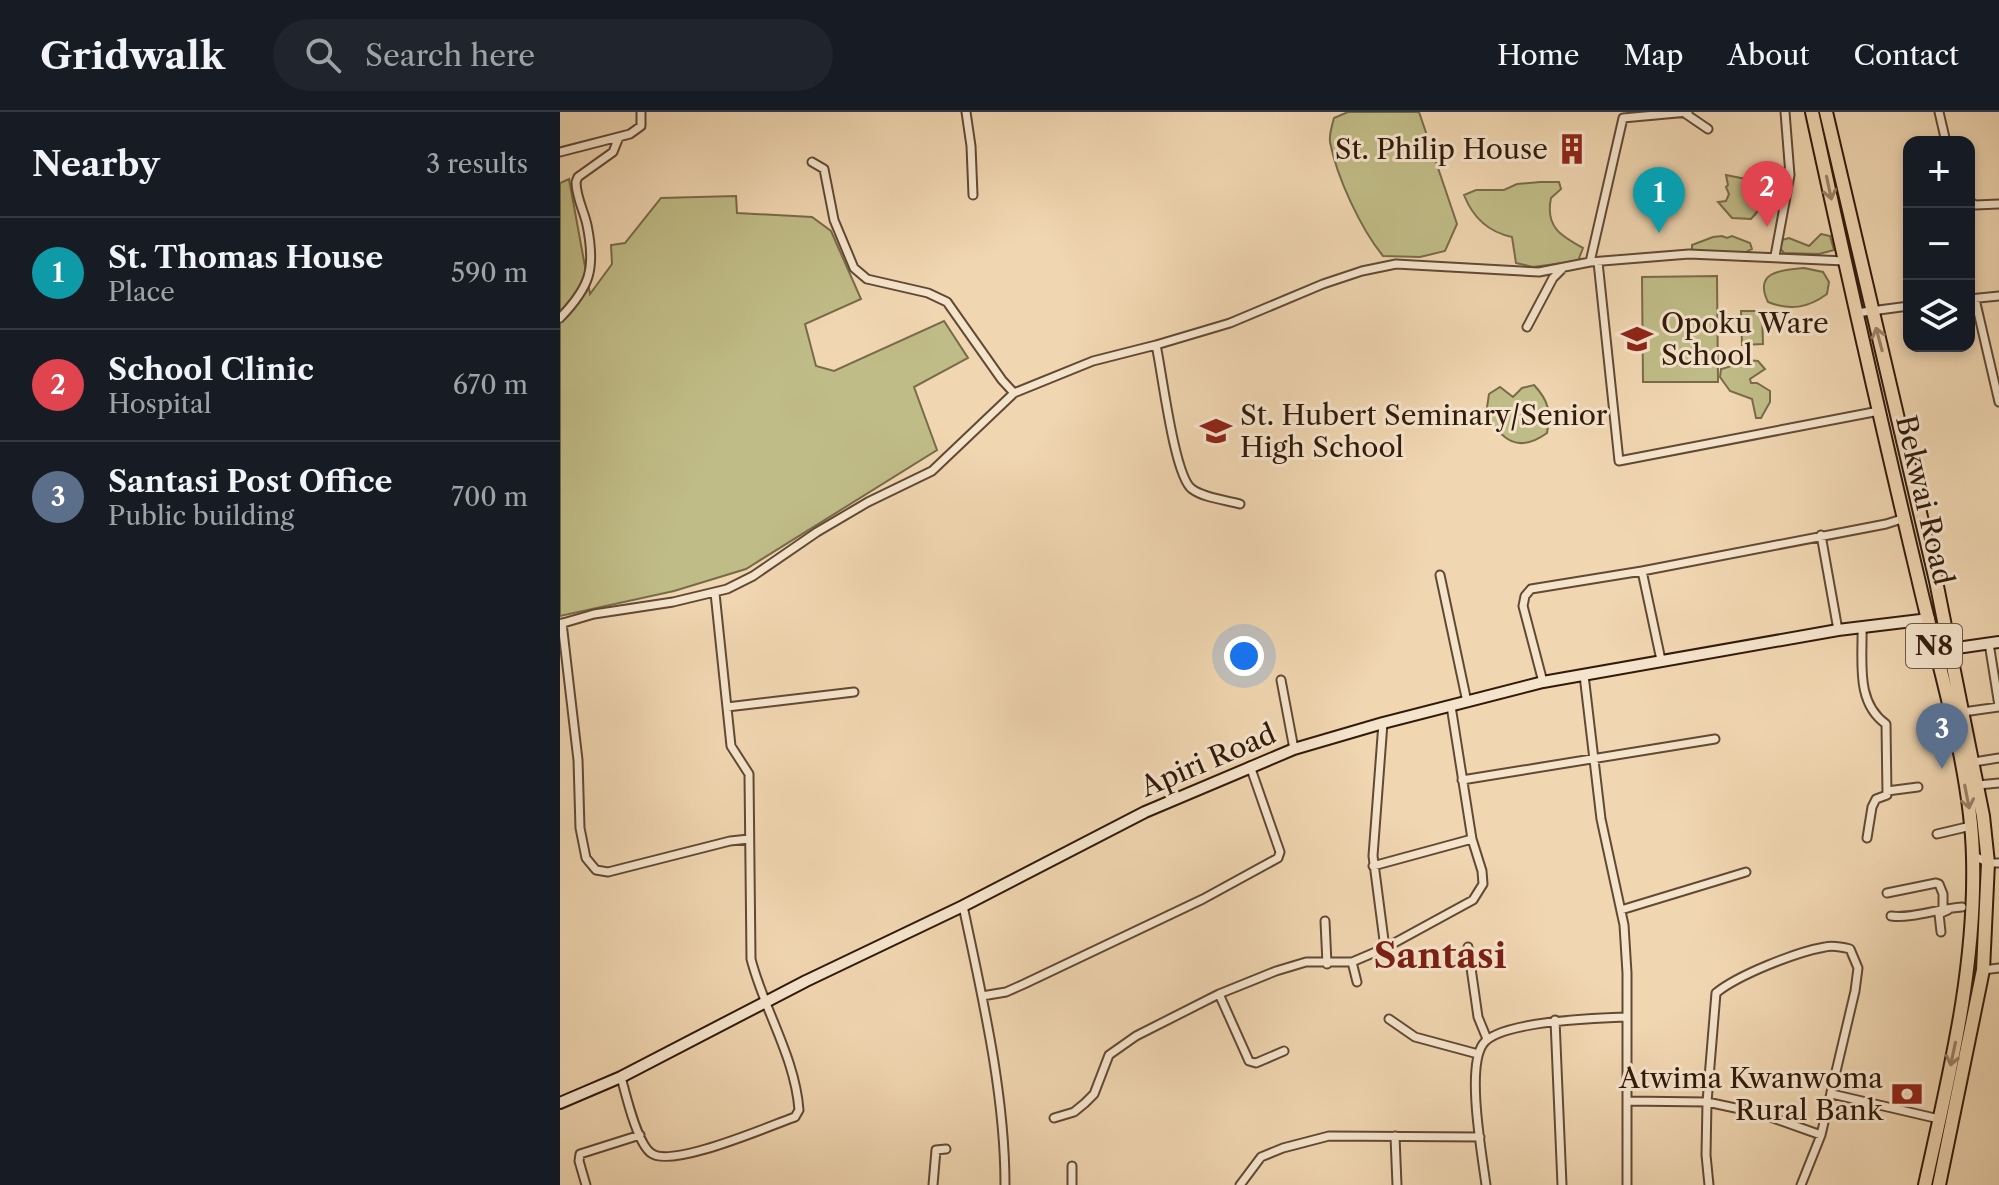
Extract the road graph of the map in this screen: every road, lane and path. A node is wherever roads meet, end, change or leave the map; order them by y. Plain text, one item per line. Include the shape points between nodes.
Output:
1 (641, 112) edge
2 (966, 112) edge
3 (1785, 112) edge
4 (1812, 112) edge
5 (1826, 112) edge
6 (1939, 112) edge
7 (1687, 113) edge
8 (1626, 114) edge
9 (1708, 129) dead end
10 (1945, 136) edge
11 (619, 137) junction
12 (560, 152) edge
13 (812, 162) dead end
14 (973, 195) dead end
15 (1999, 204) edge
16 (1975, 205) edge
17 (1775, 256) junction
18 (1845, 261) junction
19 (1594, 262) junction
20 (1563, 268) junction
21 (1999, 296) edge
22 (1975, 299) edge
23 (1903, 307) edge
24 (1975, 310) edge
25 (1872, 311) junction
26 (1856, 313) junction
27 (560, 318) edge
28 (1527, 327) dead end
29 (1156, 345) junction
30 (1014, 393) junction
31 (1999, 402) edge
32 (1879, 411) junction
33 (1912, 475) junction
34 (1894, 479) junction
35 (1240, 504) dead end
36 (1905, 518) junction
37 (1821, 535) junction
38 (1642, 571) junction
39 (1440, 575) dead end
40 (715, 593) junction
41 (1929, 619) junction
42 (561, 623) edge
43 (1862, 627) junction
44 (1838, 630) junction
45 (1994, 642) edge
46 (1935, 647) junction
47 (1950, 648) junction
48 (1661, 660) junction
49 (1584, 675) junction
50 (1281, 680) dead end
51 (1543, 682) junction
52 (854, 692) dead end
53 (1467, 702) junction
54 (1451, 706) junction
55 (1999, 706) edge
56 (727, 707) junction
57 (1963, 712) junction
58 (1383, 723) junction
59 (1715, 739) dead end
60 (1294, 749) junction
61 (1594, 758) junction
62 (1999, 758) edge
63 (1974, 762) junction
64 (1250, 766) junction
65 (1462, 780) junction
66 (1999, 783) edge
67 (1978, 785) junction
68 (1918, 787) dead end
69 (1887, 791) junction
70 (1971, 826) junction
71 (1937, 834) dead end
72 (1867, 838) dead end
73 (749, 839) junction
74 (1472, 839) junction
75 (1973, 855) junction
76 (1994, 863) edge
77 (1373, 866) junction
78 (1746, 872) dead end
79 (1887, 893) dead end
80 (963, 906) junction
81 (1968, 906) junction
82 (1943, 907) junction
83 (1621, 910) junction
84 (1891, 916) dead end
85 (1325, 921) dead end
86 (1941, 932) dead end
87 (1468, 947) dead end
88 (1385, 948) junction
89 (1352, 962) junction
90 (1327, 964) junction
91 (1999, 968) edge
92 (1983, 970) junction
93 (1357, 982) dead end
94 (1219, 994) junction
95 (982, 996) junction
96 (766, 1002) junction
97 (1627, 1017) junction
98 (1389, 1019) dead end
99 (1555, 1020) junction
100 (1487, 1039) junction
101 (1284, 1051) dead end
102 (1478, 1054) junction
103 (621, 1077) junction
104 (1832, 1094) junction
105 (1627, 1101) junction
106 (1707, 1102) junction
107 (560, 1103) edge
108 (1054, 1118) dead end
109 (1939, 1119) junction
110 (640, 1135) junction
111 (1821, 1135) junction
112 (1395, 1136) junction
113 (1480, 1137) junction
114 (946, 1149) dead end
115 (1072, 1166) dead end
116 (586, 1185) edge
117 (933, 1185) edge
118 (1005, 1185) edge
119 (1072, 1185) edge
120 (1240, 1185) edge
121 (1397, 1185) edge
122 (1486, 1185) edge
123 (1562, 1185) edge
124 (1627, 1185) edge
125 (1709, 1185) edge
126 (1801, 1185) edge
127 (1925, 1185) edge
128 (1939, 1185) edge

1 - 11 street via 641,126
2 - 14 street
3 - 17 street via 1790,175
4 -> 18 highway, Bekwai Road / N8
5 - 25 highway, Bekwai Road / N8
6 - 10 street
7 - 8 street
7 - 9 street
8 - 19 street
11 - 12 street
11 - 27 street via 613,152 576,182 587,227 590,273 581,295
13 - 30 street via 824,169 834,220 854,268 867,279 947,302
15 - 16 street
17 - 18 street
17 - 19 street via 1689,254
18 - 26 highway, Bekwai Road / N8
19 - 20 street
19 - 32 street via 1619,461
20 - 28 street
20 - 29 street via 1539,272 1378,267
21 - 22 street
23 - 25 street
24 - 31 street
25 - 26 street
33 -> 25 highway, Bekwai Road / N8
26 - 32 highway, Bekwai Road / N8
29 - 30 street via 1093,361
29 - 35 street via 1184,479 1192,489
30 - 40 street via 932,471 868,502 753,576
32 - 34 highway, Bekwai Road / N8
33 - 34 highway
33 - 47 highway, Bekwai Road / N8
34 - 36 highway, Bekwai Road / N8
36 - 37 street
36 - 41 highway, Bekwai Road / N8
37 - 38 street
37 - 44 street
38 - 48 street
38 - 51 street via 1531,589 1523,606
39 - 53 street
40 - 42 street
40 - 56 street
41 - 43 street, Apiri Road
41 - 46 highway, Bekwai Road / N8
42 - 73 street via 578,760 580,828 586,858 596,870 608,872
43 - 44 street, Apiri Road
43 - 69 street via 1865,698 1871,712 1886,724
44 - 48 street, Apiri Road
45 - 47 street
45 - 55 street
46 - 47 street
46 -> 70 highway, Bekwai Road / N8
47 - 57 highway, Bekwai Road / N8
48 - 49 street, Apiri Road
49 - 51 street, Apiri Road
49 - 61 street
50 - 60 street
51 - 53 street, Apiri Road
52 - 56 street
53 - 54 street, Apiri Road
54 - 58 street, Apiri Road
54 - 65 street
55 - 57 street
56 - 73 street via 731,746 749,774
57 - 63 highway, Bekwai Road / N8
58 - 60 street, Apiri Road
58 - 77 street
59 - 61 street
60 - 64 street, Apiri Road
61 - 65 street
61 - 83 street
62 - 63 street
63 - 67 highway, Bekwai Road / N8
64 - 80 street, Apiri Road via 1145,812
64 - 95 street via 1278,858 1024,984
65 - 74 street
66 - 67 street
67 - 76 highway, Bekwai Road / N8
68 - 69 street
69 - 72 street via 1872,807
70 - 71 street
70 - 75 highway, Bekwai Road / N8
73 - 96 street via 751,959
74 - 77 street
74 - 88 street via 1482,871 1479,893
75 - 76 street
75 - 81 highway, Bekwai Road / N8
76 - 92 highway, Bekwai Road / N8
77 - 88 street
78 - 83 street
79 - 82 street via 1936,883
80 - 95 street
80 - 96 street, Apiri Road
81 - 82 street
81 - 86 street via 1939,914
81 -> 109 highway, Bekwai Road / N8 via 1969,969
82 - 84 street
83 - 97 street
85 - 90 street
87 - 100 street via 1478,1017
88 - 89 street
89 - 90 street
89 - 93 street
90 - 94 street via 1295,965
91 - 92 street
92 - 128 highway, Bekwai Road / N8
94 - 101 street via 1249,1061
94 - 108 street via 1109,1055 1094,1094 1074,1112
95 - 118 street via 1004,1139
96 - 103 street, Apiri Road
96 - 110 street via 799,1103 795,1117 688,1155 652,1154
97 - 99 street
97 - 105 street
98 - 102 street via 1415,1037
99 - 100 street
99 - 123 street
100 - 102 street
102 - 113 street via 1474,1079
103 - 107 street, Apiri Road
103 - 110 street
104 - 106 street via 1858,968 1850,949 1827,946 1729,982 1716,993
104 - 109 street
104 - 111 street
105 - 106 street
105 - 124 street
106 - 111 street
106 - 125 street
109 - 127 highway, Bekwai Road / N8
110 - 116 street via 580,1154
111 - 126 street
112 - 113 street
112 - 120 street via 1329,1136 1271,1151
112 - 121 street
113 - 122 street
114 - 117 street via 934,1155
115 - 119 street

